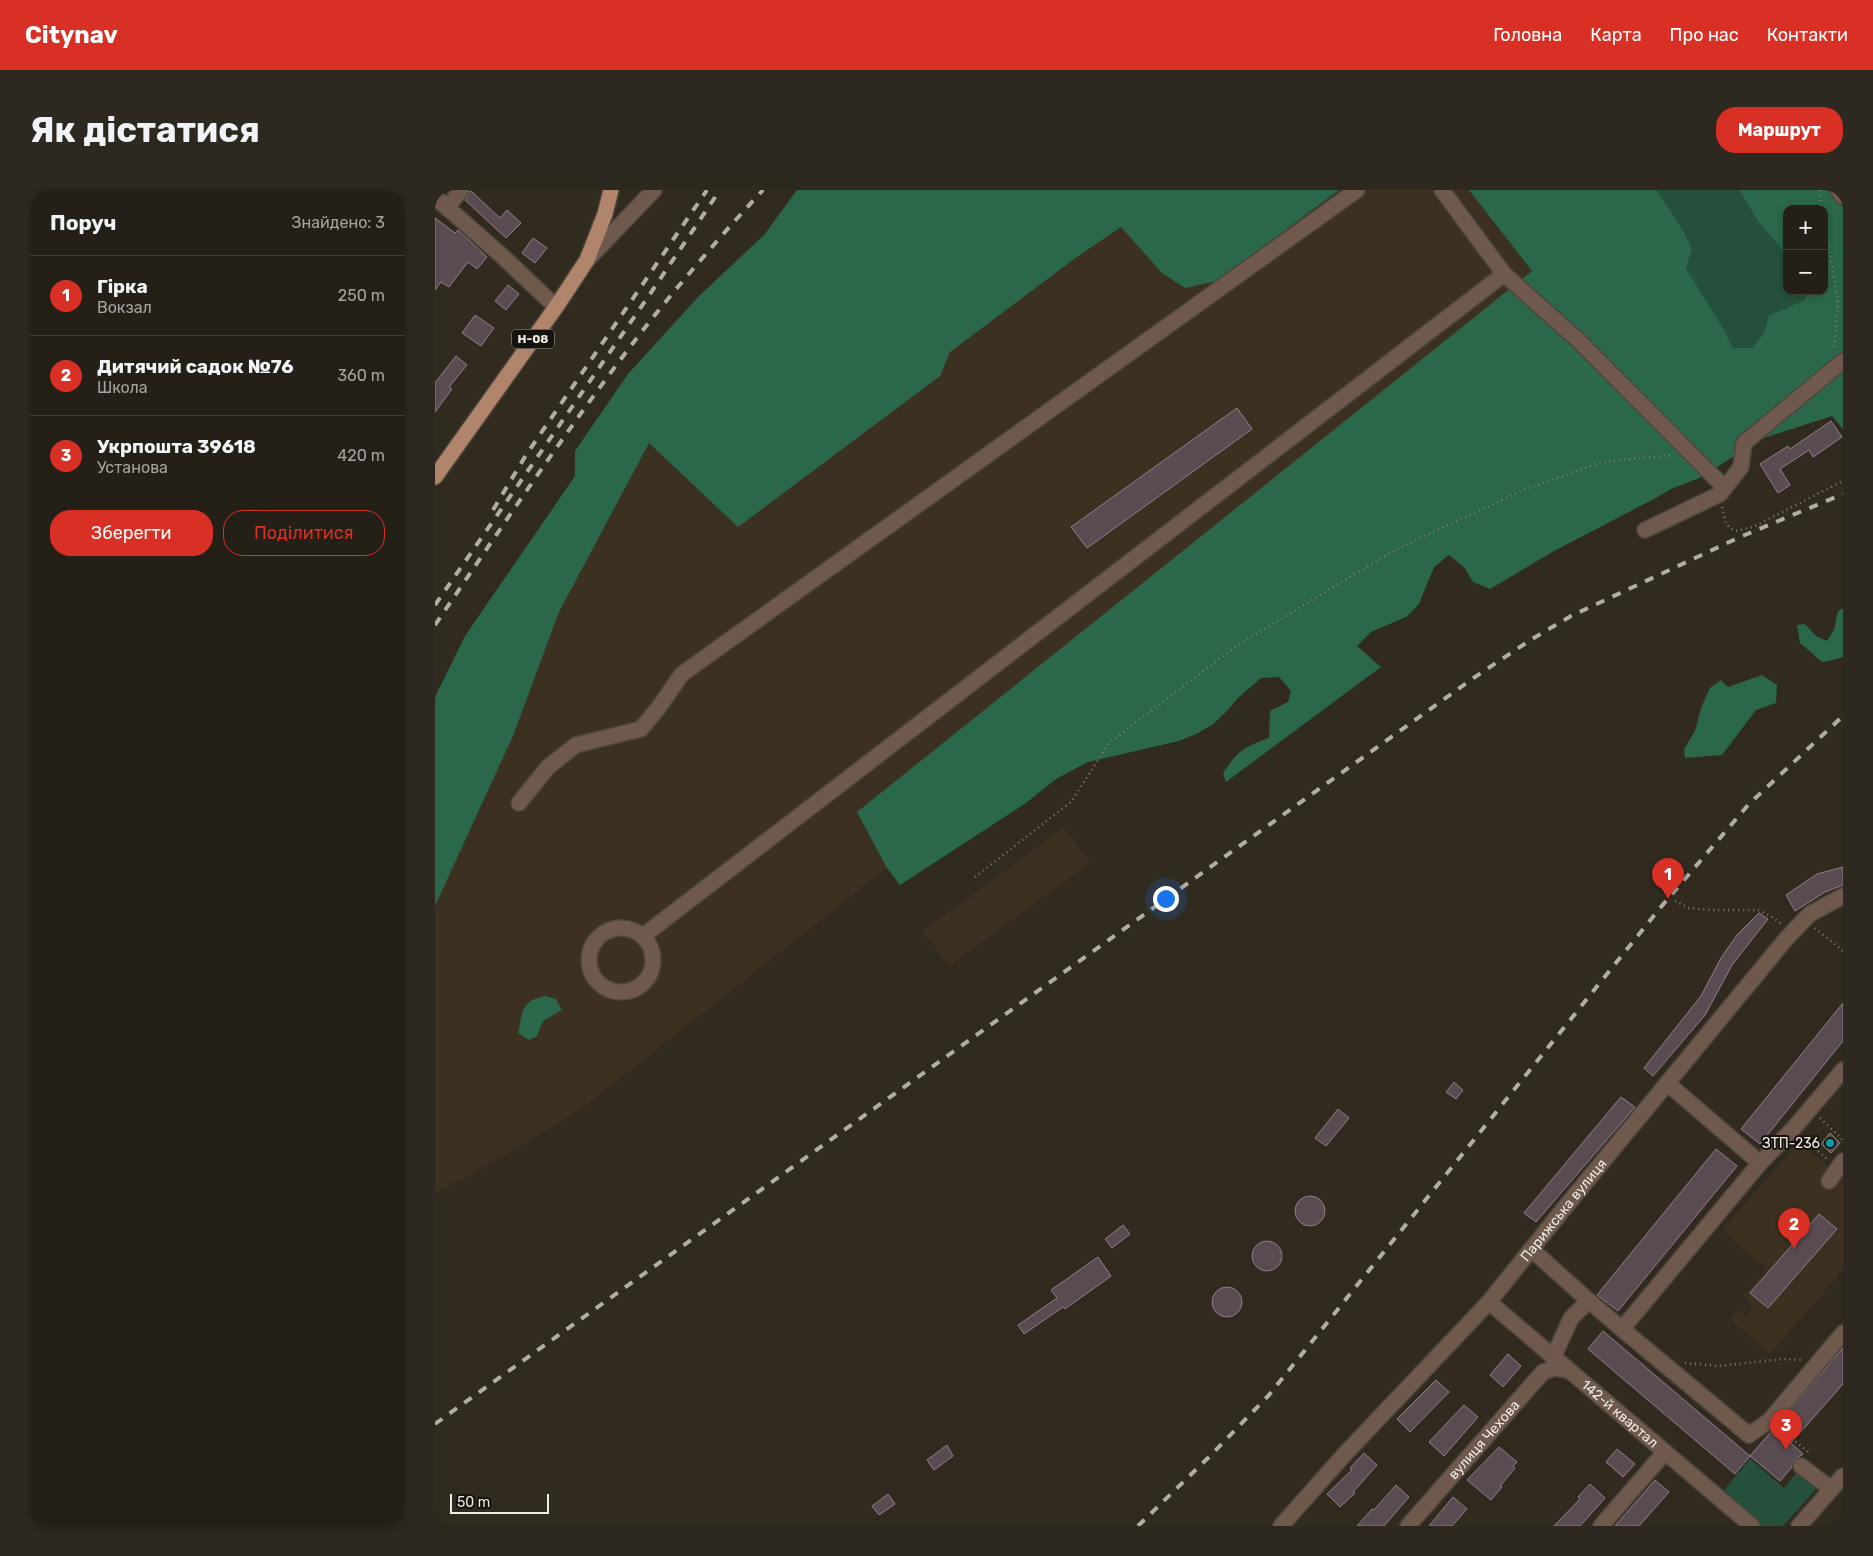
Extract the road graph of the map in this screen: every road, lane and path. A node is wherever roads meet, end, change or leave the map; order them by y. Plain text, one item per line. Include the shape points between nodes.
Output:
1 (461, 190) edge
2 (611, 190) edge
3 (654, 190) edge
4 (1357, 190) edge
5 (1442, 190) edge
6 (1820, 190) edge
7 (1838, 190) edge
8 (1843, 197) edge
9 (435, 198) edge
10 (1821, 205) edge
11 (447, 208) junction
12 (1828, 245) edge
13 (587, 260) junction
14 (1504, 274) junction
15 (556, 307) junction
16 (1840, 363) edge
17 (1690, 455) junction
18 (435, 477) edge
19 (1843, 481) edge
20 (1722, 491) junction
21 (1645, 530) dead end
22 (519, 803) dead end
23 (975, 877) dead end
24 (1843, 896) edge
25 (1675, 900) dead end
26 (1805, 919) junction
27 (1792, 933) junction
28 (643, 936) junction
29 (1843, 951) edge
30 (1843, 1070) edge
31 (1667, 1083) junction
32 (1810, 1109) junction
33 (1793, 1129) junction
34 (1843, 1142) edge
35 (1760, 1163) junction
36 (1837, 1170) edge
37 (1531, 1250) junction
38 (1589, 1301) junction
39 (1489, 1302) junction
40 (1622, 1329) junction
41 (1843, 1333) edge
42 (1553, 1358) junction
43 (1820, 1360) junction
44 (1661, 1361) junction
45 (1567, 1370) junction
46 (1770, 1420) junction
47 (1665, 1452) junction
48 (1807, 1460) joint
49 (1843, 1476) edge
50 (1831, 1489) junction
51 (1281, 1526) edge
52 (1408, 1526) edge
53 (1601, 1526) edge
54 (1752, 1526) edge
55 (1799, 1526) edge

1 - 11 street
2 - 13 main road, Н-08
3 - 13 street
4 - 22 street via 682,674 641,729 576,745 548,767
5 - 14 street
6 - 10 path
7 - 8 street
9 - 11 street
11 - 15 street
12 - 16 path via 1838,301 1834,360
13 - 15 main road, Н-08
14 - 17 street via 1578,340
14 - 28 street
15 - 18 main road, Н-08
16 - 20 street via 1744,444 1741,467
17 - 20 street
17 - 23 path via 1602,462 1521,491 1399,548 1363,569 1235,648 1109,743 1071,802
19 - 20 path via 1753,527 1735,530 1725,524
20 - 21 street
24 - 26 street, Парижська вулиця
25 - 27 path via 1689,908 1757,910 1771,916
26 - 27 street, Парижська вулиця
26 - 29 path
27 - 31 street, Парижська вулиця
28 - 28 street via 651,946 654,958 646,981 624,992 601,985 589,963 597,938 620,927 632,929
30 - 32 street
31 - 35 street
31 - 37 street, Парижська вулиця
32 - 33 street
32 - 34 path
33 - 35 street
33 - 36 path
35 - 40 street
37 - 38 street
37 - 39 street, Парижська вулиця
38 - 40 street
38 - 42 street via 1571,1318
39 - 42 street, 142-й квартал
39 - 51 street, Парижська вулиця
40 - 44 street
41 - 43 street
42 - 45 street, 142-й квартал
43 - 44 path via 1783,1359 1718,1366
43 - 46 street
44 - 46 street via 1749,1435
45 - 47 street, 142-й квартал
45 - 52 street, вулиця Чехова via 1555,1368 1543,1372
46 - 48 path
47 - 53 street
47 - 54 street, 142-й квартал
48 - 50 street
49 - 50 street
50 - 55 street

